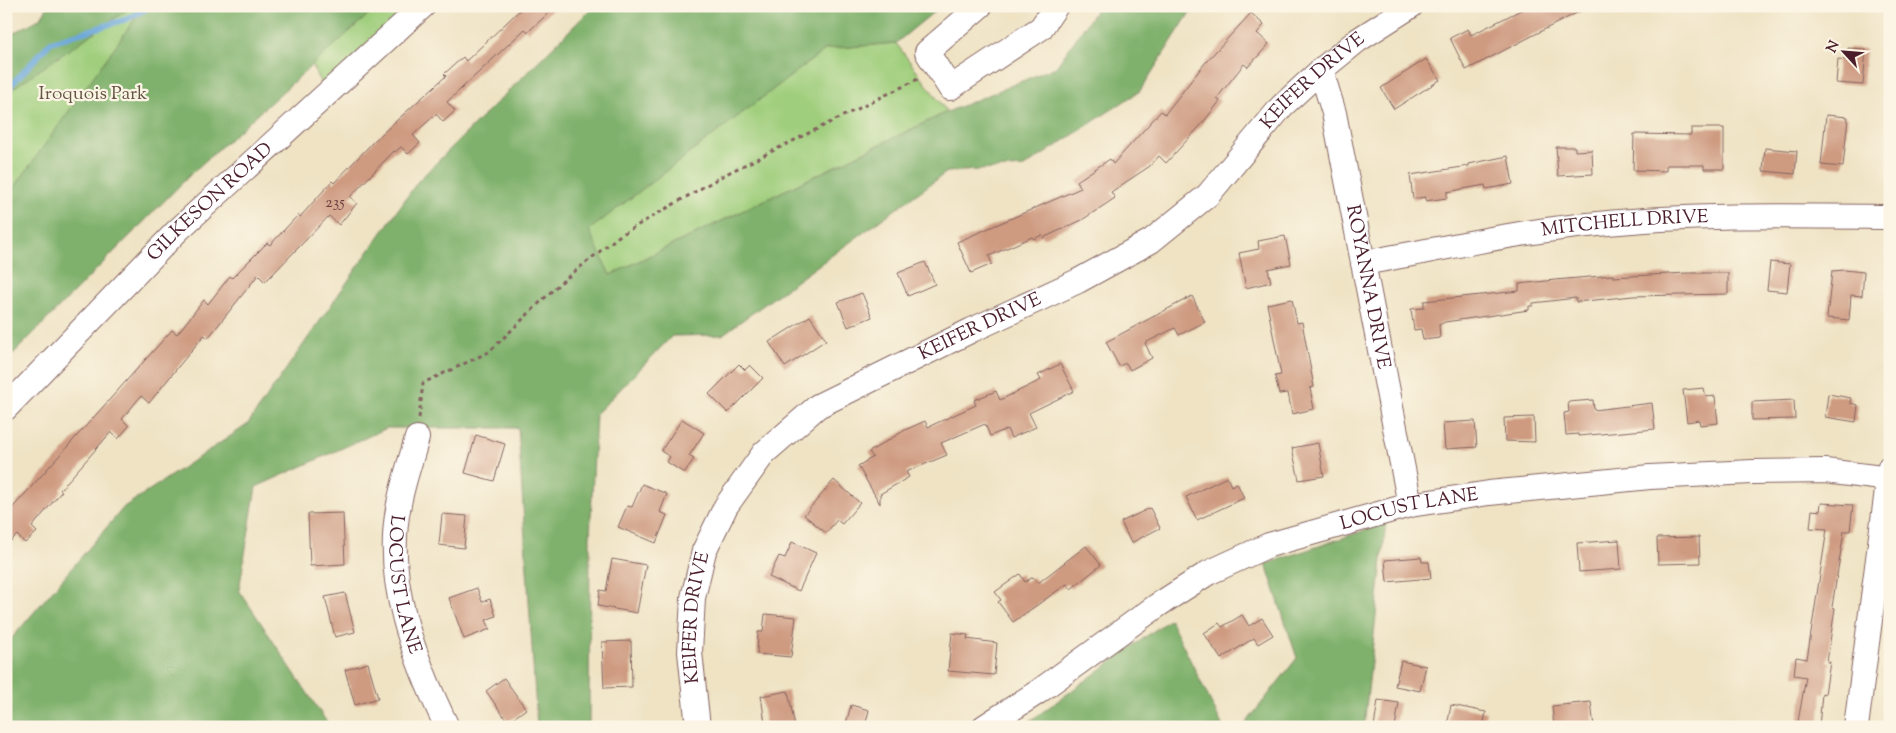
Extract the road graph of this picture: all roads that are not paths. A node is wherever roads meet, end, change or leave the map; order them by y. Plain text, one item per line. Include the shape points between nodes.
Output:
1 (423, 6) edge
2 (980, 6) edge
3 (1056, 6) edge
4 (1411, 6) edge
5 (1321, 70) junction
6 (1890, 217) edge
7 (1363, 263) junction
8 (6, 408) edge
9 (417, 438) road end
10 (1889, 475) edge
11 (1410, 505) junction
12 (447, 727) edge
13 (698, 727) edge
14 (984, 727) edge
15 (1856, 727) edge

1 - 8 street, GILKESON ROAD via 177,231
2 - 3 street via 927,52 950,88 1041,28
4 - 5 street, KEIFER DRIVE via 1358,40
5 - 7 street, ROYANNA DRIVE via 1334,113
5 - 13 street, KEIFER DRIVE via 1282,106 1208,195 1151,241 1078,281 818,406 764,453 726,506 704,551 693,598 690,652
6 - 7 street, MITCHELL DRIVE via 1748,215 1600,224 1537,231
7 - 11 street, ROYANNA DRIVE
9 - 12 street, LOCUST LANE via 398,505 394,566 405,620 423,676
10 - 11 street, LOCUST LANE via 1825,471 1650,478 1489,493
10 - 15 street
11 - 14 street, LOCUST LANE via 1269,545 1208,573

